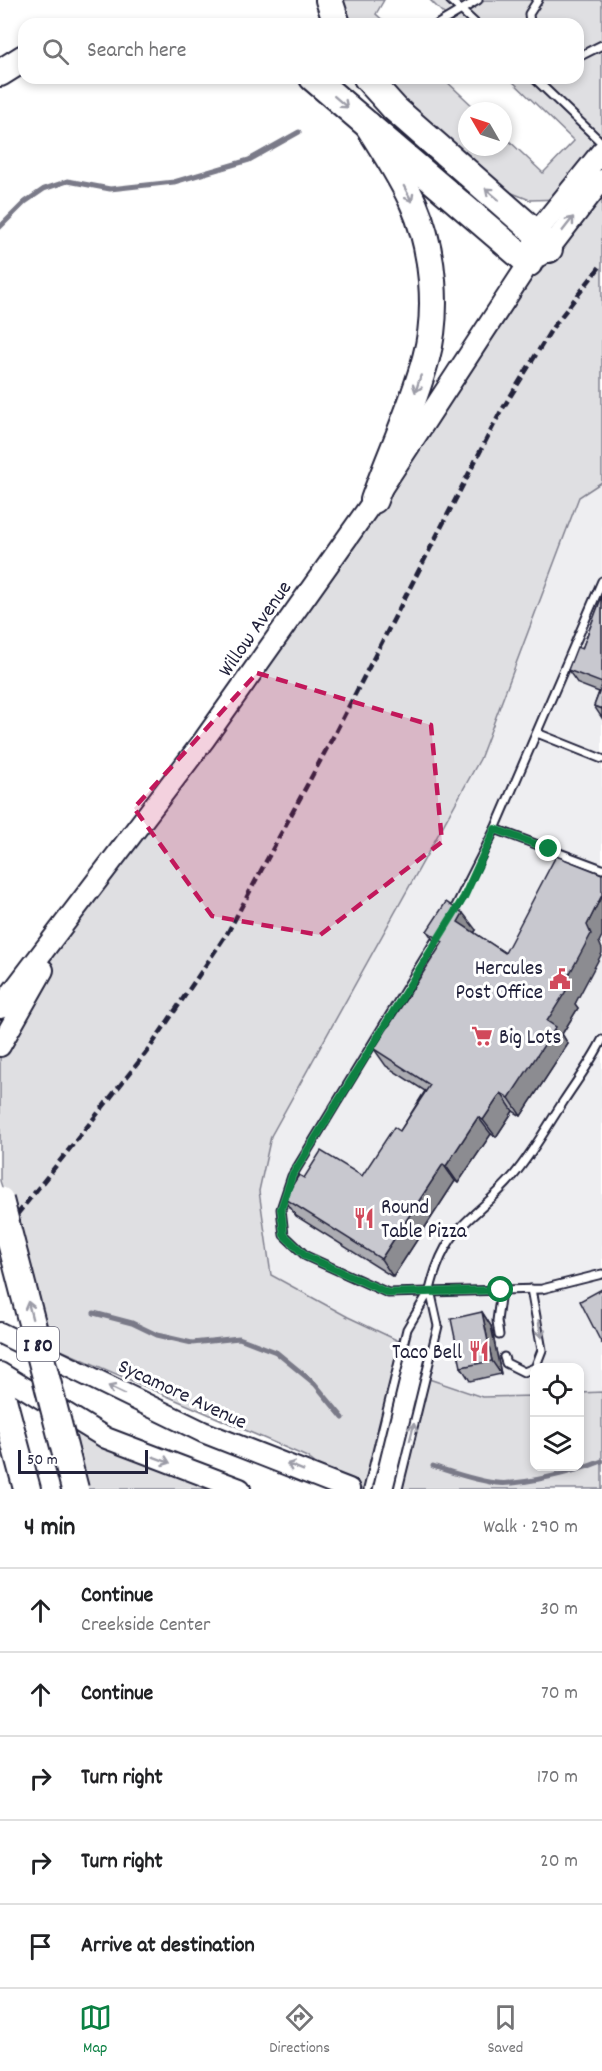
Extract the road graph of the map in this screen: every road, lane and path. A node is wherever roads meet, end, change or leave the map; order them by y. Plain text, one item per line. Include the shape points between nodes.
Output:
1 (329, 0) edge
2 (450, 0) edge
3 (478, 0) edge
4 (538, 0) edge
5 (461, 10) junction
6 (335, 18) edge
7 (448, 18) edge
8 (470, 18) edge
9 (529, 18) edge
10 (602, 45) edge
11 (584, 54) edge
12 (18, 62) edge
13 (0, 74) edge
14 (320, 84) edge
15 (373, 84) edge
16 (540, 84) edge
17 (368, 125) junction
18 (602, 143) edge
19 (602, 150) edge
20 (602, 180) edge
21 (538, 248) junction
22 (374, 500) junction
23 (602, 581) edge
24 (537, 733) junction
25 (602, 759) edge
26 (495, 829) junction
27 (602, 869) edge
28 (85, 899) junction
29 (0, 1008) edge
30 (602, 1040) edge
31 (0, 1046) edge
32 (0, 1200) edge
33 (602, 1274) edge
34 (531, 1289) junction
35 (430, 1290) junction
36 (501, 1290) junction
37 (0, 1333) edge
38 (499, 1335) dead end
39 (504, 1357) dead end
40 (537, 1363) edge
41 (530, 1370) edge
42 (0, 1373) edge
43 (0, 1388) edge
44 (27, 1489) edge
45 (75, 1489) edge
46 (240, 1489) edge
47 (349, 1489) edge
48 (368, 1489) edge
49 (398, 1489) edge

1 - 6 highway
2 - 5 lane
3 - 5 lane
4 - 9 lane
5 - 7 lane
5 - 8 lane
10 - 11 lane
12 - 13 highway
14 -> 17 highway
21 -> 15 highway
16 - 18 lane
17 - 21 highway
17 -> 22 highway via 414,205 426,243 431,283 427,356
19 - 21 street, Willow Avenue
21 -> 20 street, Willow Avenue
21 - 22 street, Willow Avenue
22 - 28 street, Willow Avenue via 204,740
23 - 24 lane
24 - 25 lane
24 - 26 lane
26 - 27 lane
26 - 35 lane via 464,897 292,1176 281,1209 284,1235 306,1256 388,1293
28 - 29 street, Willow Avenue
28 - 31 street
30 - 35 lane via 529,1155 446,1244
45 -> 32 highway, I 80, bridge
33 - 34 lane
34 - 36 lane
34 -> 40 lane via 542,1350
35 - 36 lane
35 - 48 lane via 407,1329
49 -> 35 lane via 438,1326
36 - 38 lane via 496,1321
47 -> 37 street, Sycamore Avenue via 203,1432
39 - 41 lane via 517,1371
42 -> 46 street via 106,1438
43 - 44 highway

